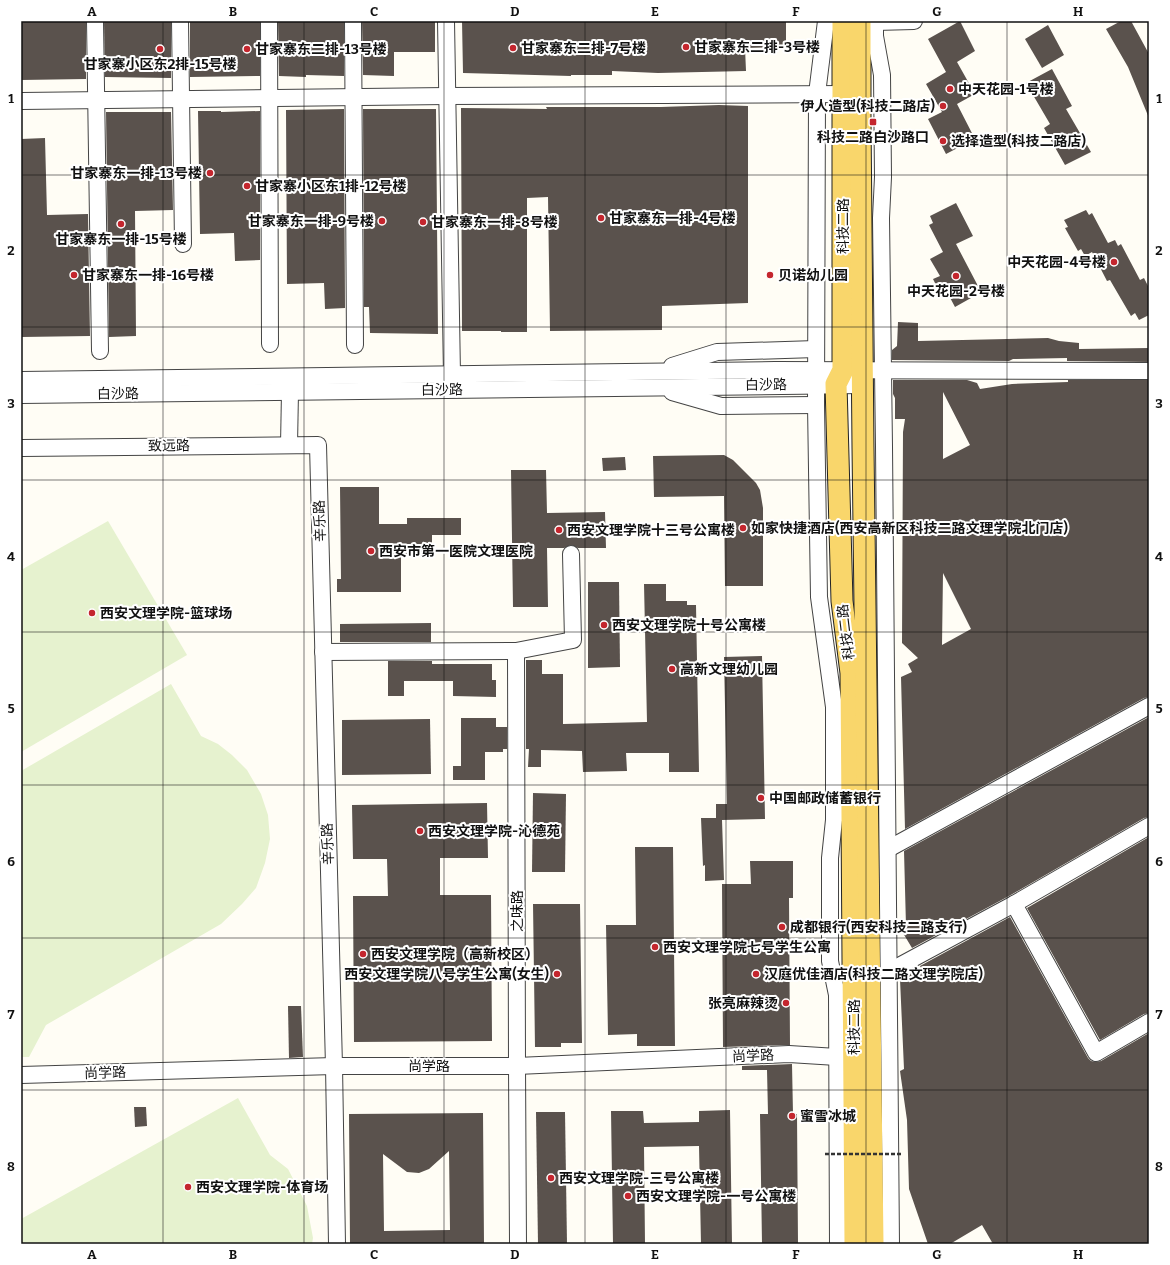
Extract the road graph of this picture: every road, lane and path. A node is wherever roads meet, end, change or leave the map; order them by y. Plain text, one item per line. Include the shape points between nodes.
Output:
1 (95, 21) edge
2 (180, 21) edge
3 (269, 21) edge
4 (353, 21) edge
5 (446, 21) edge
6 (826, 21) edge
7 (843, 21) edge
8 (870, 21) edge
9 (914, 21) edge
10 (817, 94) junction
11 (843, 94) junction
12 (447, 96) junction
13 (353, 97) junction
14 (270, 98) junction
15 (182, 99) junction
16 (95, 100) junction
17 (21, 101) edge
18 (182, 244) dead end
19 (270, 344) dead end
20 (355, 345) dead end
21 (816, 349) junction
22 (100, 351) dead end
23 (1149, 371) edge
24 (452, 375) junction
25 (858, 376) junction
26 (816, 377) junction
27 (653, 379) junction
28 (21, 380) edge
29 (290, 392) junction
30 (21, 395) edge
31 (816, 404) junction
32 (289, 445) junction
33 (318, 445) joint
34 (21, 448) edge
35 (571, 554) dead end
36 (516, 651) junction
37 (323, 652) junction
38 (1149, 706) edge
39 (1149, 826) edge
40 (888, 849) junction
41 (1014, 904) junction
42 (888, 972) junction
43 (1149, 1022) edge
44 (837, 1057) junction
45 (334, 1066) junction
46 (517, 1066) junction
47 (21, 1075) edge
48 (825, 1154) dead end
49 (902, 1154) dead end
50 (337, 1244) edge
51 (518, 1244) edge
52 (838, 1244) edge
53 (855, 1244) edge
54 (873, 1244) edge
55 (891, 1244) edge

1 - 16 street
2 - 15 street
3 - 14 street
4 - 13 street
5 - 12 street
6 - 10 street
7 - 11 main road, 科技二路
8 - 9 street
8 - 25 main road, 科技二路 via 860,119
10 - 11 street
10 - 12 street
10 - 21 street
11 - 25 main road, 科技二路
12 - 13 street
12 - 24 street
13 - 14 street
13 - 20 street
14 - 15 street
14 - 19 street
15 - 16 street
15 - 18 street
16 - 17 street
16 - 22 street
21 - 26 street
21 - 27 street via 717,352
23 - 25 street, 白沙路
24 - 27 street, 白沙路
24 - 28 street, 白沙路
25 - 26 street, 白沙路
25 - 40 street
25 - 53 main road, 科技二路 via 842,601 851,673
25 - 54 main road, 科技二路
26 - 27 street, 白沙路
26 - 31 street
27 - 29 street, 白沙路
27 - 31 street via 721,406
29 - 30 street, 白沙路
29 - 32 street
31 - 44 street via 818,597 834,707 830,962 837,995
32 - 33 street, 致远路
32 - 34 street, 致远路
33 - 37 street, 辛乐路
35 - 36 street via 573,640
36 - 37 street
36 - 46 street, 之味路
37 - 45 street, 辛乐路
38 - 40 street
39 - 41 street
40 - 42 street
41 - 42 street
41 - 43 street via 1096,1053
42 - 55 street
44 - 46 street, 尚学路 via 789,1054
44 - 52 street
45 - 46 street, 尚学路
45 - 47 street, 尚学路
45 - 50 street, 辛乐路
46 - 51 street, 之味路
48 - 49 path, bridge

